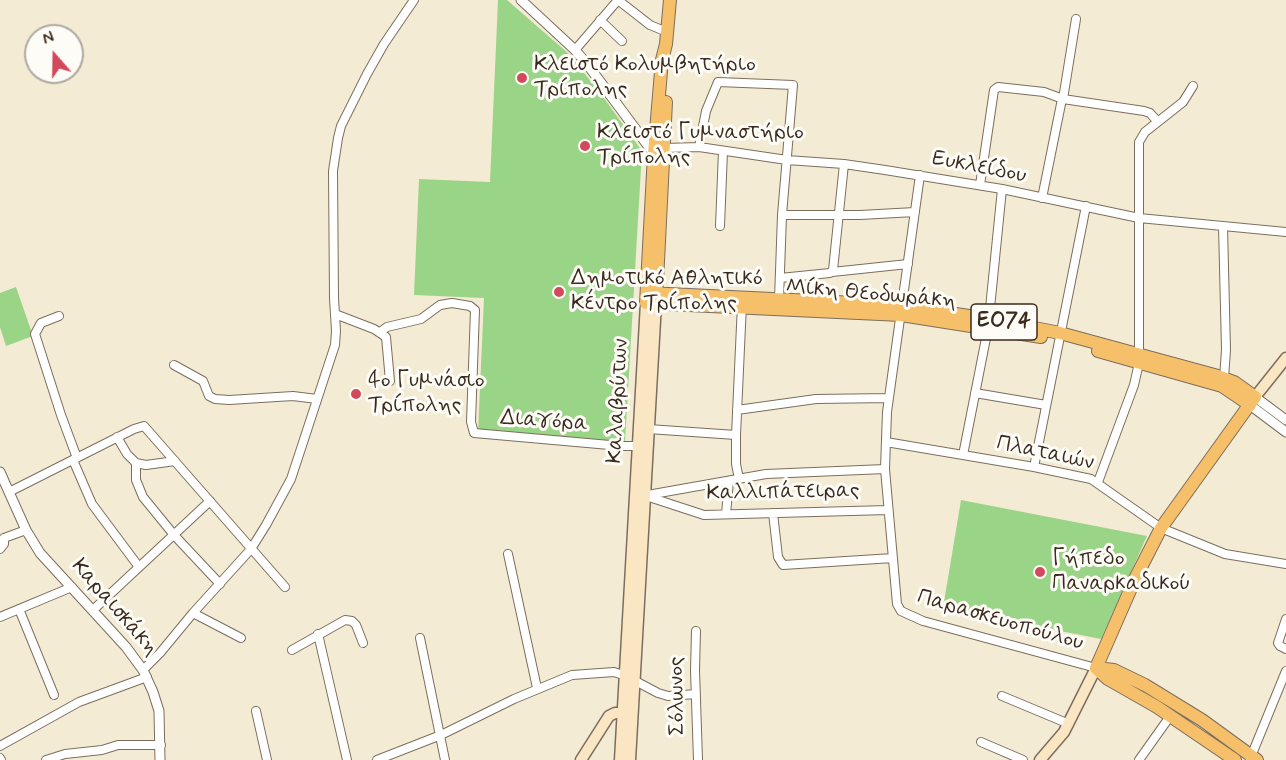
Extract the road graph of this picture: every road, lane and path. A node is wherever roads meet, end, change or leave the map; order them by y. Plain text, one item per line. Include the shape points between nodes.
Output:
1 (414, 0) edge
2 (521, 0) edge
3 (618, 0) edge
4 (670, 0) edge
5 (1076, 19) dead end
6 (600, 20) junction
7 (667, 38) junction
8 (622, 40) dead end
9 (575, 50) junction
10 (1193, 86) dead end
11 (1062, 99) junction
12 (1157, 121) junction
13 (699, 147) junction
14 (723, 151) junction
15 (660, 153) junction
16 (787, 160) junction
17 (844, 164) junction
18 (920, 175) junction
19 (980, 185) junction
20 (1002, 189) junction
21 (1042, 198) junction
22 (1086, 206) junction
23 (915, 212) junction
24 (782, 215) junction
25 (840, 215) junction
26 (1139, 218) junction
27 (720, 226) dead end
28 (1223, 226) junction
29 (1286, 232) edge
30 (908, 264) junction
31 (832, 272) junction
32 (780, 278) junction
33 (651, 298) junction
34 (779, 298) junction
35 (742, 301) junction
36 (901, 310) junction
37 (335, 314) junction
38 (59, 316) dead end
39 (989, 324) junction
40 (380, 332) junction
41 (1059, 336) junction
42 (1139, 358) junction
43 (1286, 358) edge
44 (174, 365) dead end
45 (1224, 378) junction
46 (390, 381) dead end
47 (975, 393) junction
48 (889, 398) junction
49 (317, 399) junction
50 (1252, 401) junction
51 (1046, 405) junction
52 (737, 410) junction
53 (1286, 420) edge
54 (648, 429) junction
55 (1286, 432) edge
56 (736, 435) junction
57 (117, 437) junction
58 (886, 442) junction
59 (643, 446) junction
60 (963, 455) junction
61 (75, 459) junction
62 (176, 461) junction
63 (136, 463) junction
64 (1034, 467) junction
65 (885, 469) junction
66 (0, 472) edge
67 (739, 479) junction
68 (729, 481) junction
69 (1098, 482) junction
70 (9, 492) junction
71 (640, 496) junction
72 (210, 501) junction
73 (888, 510) junction
74 (773, 513) junction
75 (726, 514) junction
76 (1161, 528) junction
77 (26, 530) junction
78 (2, 535) edge
79 (174, 535) junction
80 (0, 549) edge
81 (251, 549) junction
82 (508, 554) dead end
83 (893, 558) junction
84 (1286, 564) edge
85 (139, 567) junction
86 (220, 584) junction
87 (72, 587) junction
88 (285, 587) dead end
89 (19, 609) junction
90 (93, 610) junction
91 (193, 613) junction
92 (0, 617) edge
93 (1286, 619) edge
94 (696, 631) dead end
95 (318, 634) junction
96 (241, 638) dead end
97 (420, 638) dead end
98 (363, 643) dead end
99 (1286, 649) edge
100 (292, 650) dead end
101 (1096, 668) junction
102 (1286, 671) edge
103 (145, 674) junction
104 (631, 678) junction
105 (537, 688) junction
106 (696, 694) junction
107 (54, 695) dead end
108 (1002, 696) dead end
109 (256, 711) dead end
110 (627, 713) junction
111 (1171, 715) junction
112 (1069, 724) junction
113 (441, 735) junction
114 (981, 742) dead end
115 (0, 746) edge
116 (161, 746) junction
117 (1252, 758) edge
118 (46, 760) edge
119 (160, 760) edge
120 (267, 760) edge
121 (347, 760) edge
122 (377, 760) edge
123 (445, 760) edge
124 (581, 760) edge
125 (620, 760) edge
126 (630, 760) edge
127 (698, 760) edge
128 (1023, 760) edge
129 (1040, 760) edge
130 (1139, 760) edge
131 (1235, 760) edge

1 - 37 street via 384,44 341,126 333,171
2 - 9 street
3 - 6 street
3 - 7 street
4 - 7 main road, Καλαβρύτων
5 - 11 street
6 - 8 street
6 - 9 street
7 - 15 main road, Καλαβρύτων via 662,60
9 - 15 street
10 - 12 street via 1183,102
11 - 12 street via 1144,111
11 - 19 street via 1044,92 995,88
11 - 21 street
12 - 26 street via 1139,142
13 - 14 street, Ευκλείδου
13 - 15 street, Ευκλείδου
13 - 16 street via 706,111 718,82 793,85
14 - 16 street, Ευκλείδου
14 - 27 street
15 - 33 main road, Καλαβρύτων
16 - 17 street, Ευκλείδου
16 - 24 street
17 - 18 street, Ευκλείδου
17 - 25 street
18 - 19 street, Ευκλείδου
18 - 23 street, Παρασκευοπούλου
19 - 20 street, Ευκλείδου
20 - 21 street, Ευκλείδου
20 - 39 street
21 - 22 street, Ευκλείδου
22 - 26 street, Ευκλείδου
22 - 41 street
23 - 25 street
23 - 30 street, Παρασκευοπούλου
24 - 25 street
24 - 32 street
25 - 31 street
26 - 28 street, Ευκλείδου
26 - 42 street
28 - 29 street, Ευκλείδου
28 - 45 street
30 - 31 street
30 - 36 street, Παρασκευοπούλου
31 - 32 street
32 - 34 street
33 - 35 main road, Μίκη Θεοδωράκη / ΕΟ74
33 - 54 main road, Καλαβρύτων
33 - 59 main road, Καλαβρύτων
34 - 35 main road, Μίκη Θεοδωράκη / ΕΟ74
34 - 36 main road, Μίκη Θεοδωράκη / ΕΟ74
35 - 36 main road, Μίκη Θεοδωράκη / ΕΟ74
35 - 52 street
36 - 39 main road, Μίκη Θεοδωράκη / ΕΟ74
36 - 48 street, Παρασκευοπούλου
37 - 40 street
37 - 49 street via 335,345
38 - 61 street via 39,325 36,339
39 - 41 main road, Μίκη Θεοδωράκη / ΕΟ74
39 - 47 street
40 - 46 street via 388,341
40 - 59 street, Διαγόρα via 421,319 446,303 464,304 475,309 471,422 474,433
41 - 42 main road, Μίκη Θεοδωράκη / ΕΟ74
41 - 51 street
42 - 45 main road, Μίκη Θεοδωράκη / ΕΟ74
42 - 50 main road, Μίκη Θεοδωράκη / ΕΟ74 via 1222,386
42 - 69 street via 1134,385
43 - 50 main road
44 - 49 street via 204,381 215,399
45 - 50 main road, Μίκη Θεοδωράκη / ΕΟ74
47 - 51 street
47 - 60 street
48 - 52 street via 816,399
48 - 58 street, Παρασκευοπούλου
49 - 81 street via 291,479
50 - 53 street, Μίκη Θεοδωράκη
50 - 55 street, Μίκη Θεοδωράκη
50 - 76 main road
51 - 64 street
52 - 56 street
54 - 56 street
54 - 59 main road, Καλαβρύτων
56 - 67 street
57 - 61 street
57 - 62 street via 144,426
57 - 63 street
58 - 60 street, Πλαταιών
58 - 65 street, Παρασκευοπούλου
59 - 71 main road, Καλαβρύτων
60 - 64 street, Πλαταιών
61 - 70 street
61 - 85 street via 92,504
62 - 63 street
62 - 72 street
63 - 79 street via 136,480 143,497
64 - 69 street, Πλαταιών
65 - 67 street
65 - 73 street, Παρασκευοπούλου
66 - 70 street, Καραισκάκη
67 - 68 street
68 - 71 street
68 - 75 street
69 - 76 street, Πλαταιών
70 - 77 street, Καραισκάκη
71 - 75 street, Καλλιπάτειρας via 696,513
71 - 104 main road, Καλαβρύτων
72 - 79 street
72 - 81 street
73 - 74 street, Καλλιπάτειρας
73 - 83 street, Παρασκευοπούλου
74 - 75 street, Καλλιπάτειρας
74 - 83 street via 780,563 789,566
76 - 84 street, Πλαταιών via 1225,554
76 - 101 main road
77 - 78 street
77 - 87 street, Καραισκάκη via 40,553
78 - 80 street via 4,544
79 - 85 street
79 - 86 street
81 - 86 street
81 - 88 street
82 - 105 street
83 - 101 street, Παρασκευοπούλου via 901,611 982,639
85 - 90 street
86 - 91 street
87 - 89 street
87 - 90 street, Καραισκάκη
89 - 92 street
89 - 107 street
90 - 103 street, Καραισκάκη
91 - 96 street
91 - 103 street
93 - 99 street via 1278,643
94 - 106 street, Σόλωνος
95 - 98 street via 349,620 356,625
95 - 100 street
95 - 121 street
97 - 113 street
101 - 111 main road
101 - 112 main road
101 - 117 main road via 1114,670 1145,685
102 - 117 street
103 - 115 street via 79,702
103 - 116 street, Καραισκάκη via 159,711
104 - 105 street via 614,672 580,674
104 - 106 street via 668,696
104 - 110 main road, Καλαβρύτων
105 - 113 street
106 - 127 street, Σόλωνος
108 - 112 street
109 - 120 street
110 - 124 main road via 609,716
110 - 125 main road, Καλαβρύτων
110 - 126 main road, Καλαβρύτων
111 - 130 street
111 - 131 main road
112 - 129 main road
113 - 122 street
113 - 123 street
114 - 128 street
116 - 118 street via 118,745
116 - 119 street, Καραισκάκη

